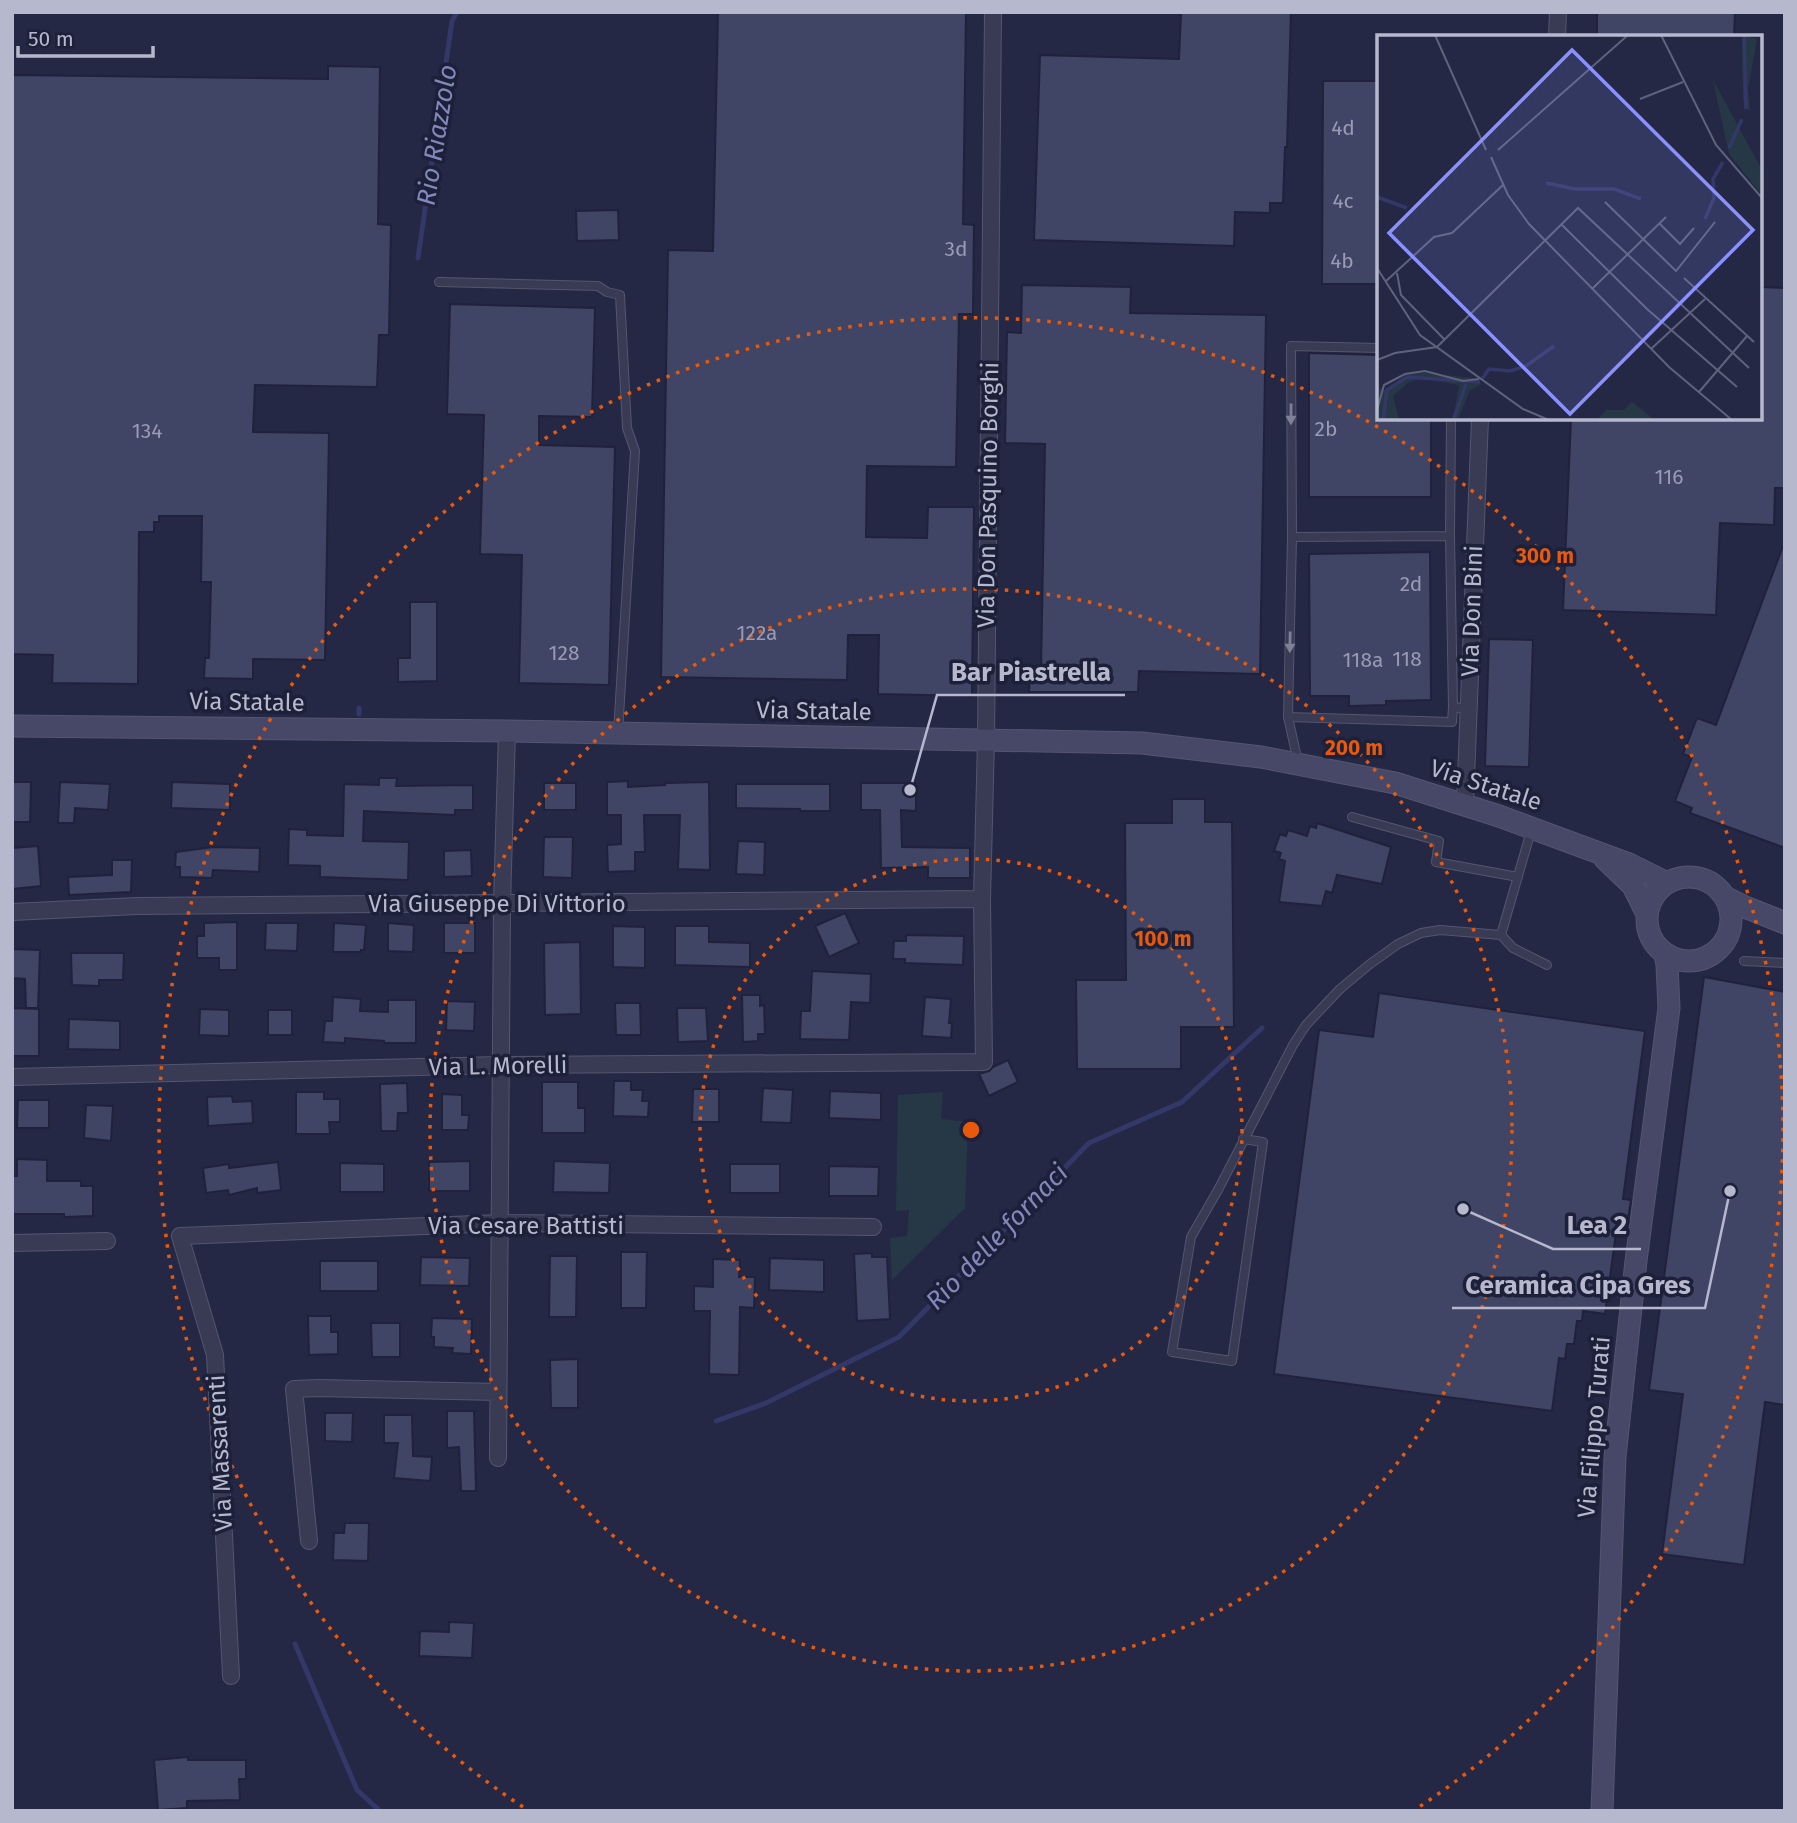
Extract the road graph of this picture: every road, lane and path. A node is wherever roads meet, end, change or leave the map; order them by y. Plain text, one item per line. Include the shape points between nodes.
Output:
1 (993, 12) edge
2 (1558, 12) edge
3 (1557, 35) edge
4 (439, 282) dead end
5 (1377, 348) edge
6 (1451, 420) edge
7 (1480, 420) edge
8 (1450, 536) junction
9 (1292, 537) junction
10 (1461, 708) junction
11 (1288, 717) junction
12 (12, 726) edge
13 (507, 731) junction
14 (618, 733) junction
15 (986, 740) junction
16 (1299, 764) junction
17 (1465, 804) junction
18 (1352, 817) dead end
19 (1532, 828) junction
20 (1599, 853) junction
21 (1518, 877) junction
22 (1667, 883) junction
23 (1725, 897) junction
24 (982, 899) junction
25 (502, 904) junction
26 (12, 912) edge
27 (1647, 914) junction
28 (1776, 920) edge
29 (1729, 933) junction
30 (1501, 934) junction
31 (1665, 954) junction
32 (1694, 961) junction
33 (1744, 961) dead end
34 (1785, 963) edge
35 (1547, 965) dead end
36 (1669, 1008) junction
37 (984, 1062) joint
38 (501, 1065) junction
39 (12, 1077) edge
40 (1243, 1139) junction
41 (500, 1223) junction
42 (873, 1227) dead end
43 (180, 1236) joint
44 (107, 1241) dead end
45 (12, 1243) edge
46 (498, 1392) junction
47 (498, 1458) dead end
48 (309, 1541) dead end
49 (231, 1676) dead end
50 (1602, 1811) edge

1 - 15 street, Via Don Pasquino Borghi
2 - 3 street
4 - 14 lane via 598,286 620,295 627,428 635,451
5 -> 9 lane via 1291,346
6 - 8 lane
7 - 10 street, Via Don Bini
8 - 9 lane
8 - 10 lane
9 -> 11 lane
10 - 11 lane via 1452,722
10 - 17 street, Via Don Bini
11 - 16 lane
12 - 13 main road, Via Statale
13 - 14 main road, Via Statale
13 - 25 street
14 - 15 main road, Via Statale
15 - 16 main road, Via Statale via 1142,743
15 - 24 street, Via Don Pasquino Borghi
16 - 17 main road, Via Statale via 1395,783
17 - 19 main road, Via Statale
18 - 21 lane via 1439,841 1436,862
19 - 20 main road, Via Statale
19 - 21 lane
20 - 22 main road, Via Statale
20 - 27 main road, Via Statale via 1633,886
21 - 30 lane
22 - 23 main road via 1679,878 1705,880
22 - 27 main road via 1657,891
23 - 28 main road
23 - 29 main road via 1730,908
24 - 25 street, Via Giuseppe Di Vittorio
24 - 37 street, Via Don Pasquino Borghi
25 - 26 street, Via Giuseppe Di Vittorio via 137,906
25 - 38 street
27 - 31 main road, Via Statale via 1650,936
28 - 29 main road via 1750,922
29 - 32 main road via 1716,952
30 - 35 lane via 1513,948
30 - 40 lane via 1421,933 1370,964 1306,1025
31 - 32 main road
31 - 36 main road, Via Filippo Turati
32 - 36 main road, Via Filippo Turati
33 - 34 lane
36 - 50 main road, Via Filippo Turati via 1615,1457
37 - 38 street, Via L. Morelli
38 - 39 street, Via L. Morelli
38 - 41 street
40 - 40 lane via 1191,1237 1172,1352 1231,1361 1264,1142
41 - 42 street, Via Cesare Battisti
41 - 43 street, Via Cesare Battisti
41 - 46 street
43 - 49 street, Via Massarenti via 215,1355
44 - 45 street
46 - 47 street
46 - 48 street via 294,1389

